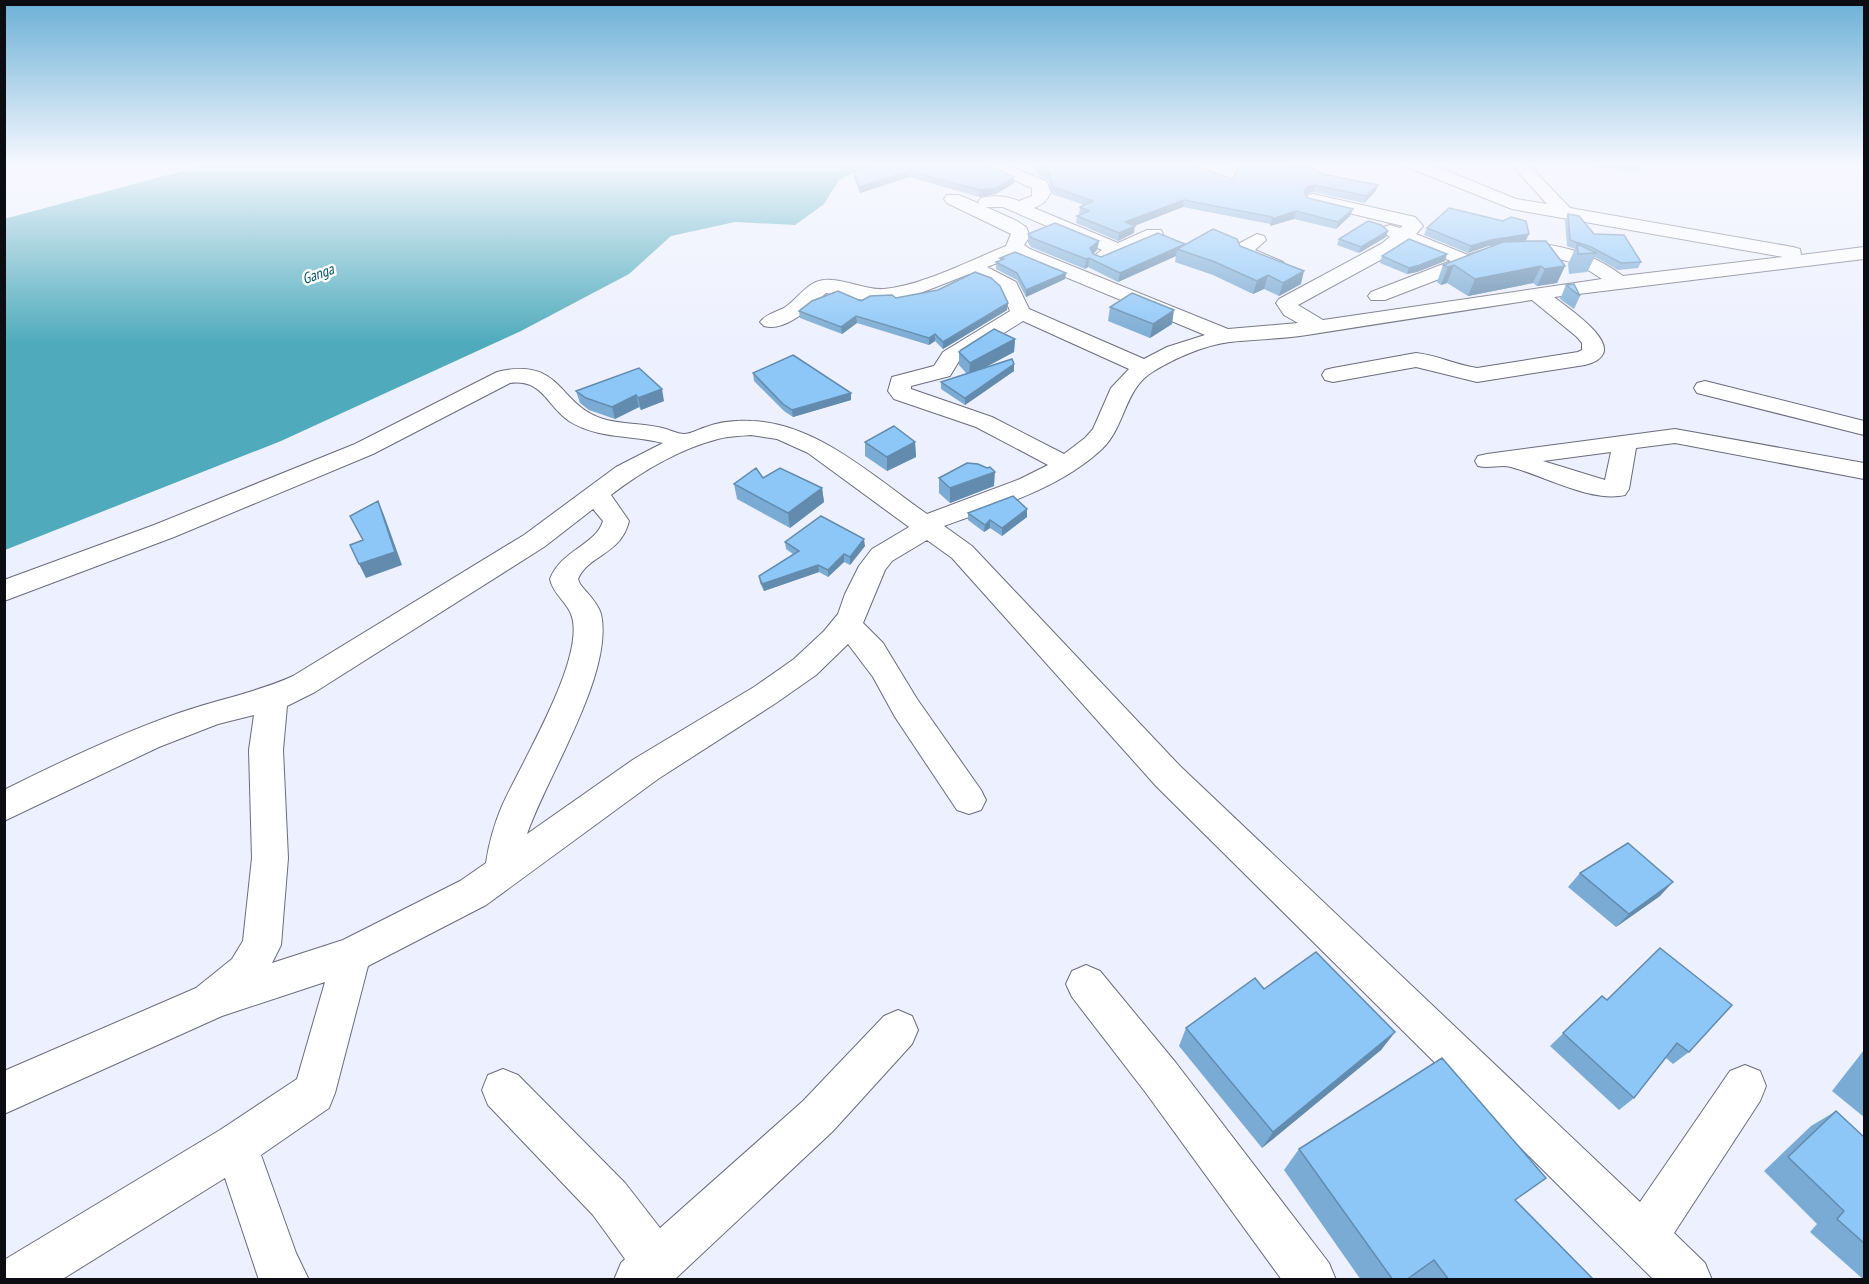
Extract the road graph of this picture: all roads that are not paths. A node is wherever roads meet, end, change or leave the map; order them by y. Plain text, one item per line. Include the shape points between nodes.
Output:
1 (1004, 223) edge
2 (1056, 223) edge
3 (1411, 223) edge
4 (1625, 223) edge
5 (1154, 234) edge
6 (1404, 235) junction
7 (1257, 240) dead end
8 (1016, 249) junction
9 (1118, 250) junction
10 (1864, 253) edge
11 (1821, 258) junction
12 (1468, 262) junction
13 (969, 267) junction
14 (1075, 273) junction
15 (1330, 280) junction
16 (1621, 284) junction
17 (1536, 293) junction
18 (1382, 306) junction
19 (1022, 313) junction
20 (771, 322) dead end
21 (1319, 326) junction
22 (1225, 336) junction
23 (1144, 367) junction
24 (1333, 375) dead end
25 (1705, 388) dead end
26 (1864, 428) edge
27 (685, 442) junction
28 (1624, 443) junction
29 (1067, 465) junction
30 (1864, 471) edge
31 (596, 494) junction
32 (927, 526) junction
33 (4, 591) edge
34 (847, 624) junction
35 (272, 699) junction
36 (969, 800) dead end
37 (4, 807) edge
38 (502, 873) junction
39 (352, 955) junction
40 (1086, 984) dead end
41 (210, 1002) junction
42 (898, 1030) dead end
43 (1745, 1086) dead end
44 (503, 1090) dead end
45 (4, 1093) edge
46 (236, 1146) junction
47 (1644, 1238) junction
48 (647, 1271) edge
49 (16, 1280) edge
50 (285, 1280) edge
51 (1312, 1280) edge
52 (1688, 1280) edge

1 - 8 street via 1019,231
2 - 9 street
3 - 6 street via 1414,226
4 - 11 street
5 - 9 street
6 - 12 street
6 - 15 street
7 - 15 street via 1245,248 1245,253 1297,274
8 - 13 street
8 - 14 street
9 - 14 street
10 - 11 street
11 - 16 street
12 - 16 street via 1505,250 1555,252 1590,262
12 - 18 street
13 - 19 street via 1003,282
13 - 20 street via 889,295 821,287 793,311
14 - 22 street
15 - 18 street
15 - 21 street via 1286,303 1291,311
16 - 17 street
17 - 18 street
17 - 24 street via 1585,332 1593,343 1593,352 1585,358 1477,375 1416,360
18 - 21 street
19 - 23 street
19 - 29 street via 951,357 942,371 900,382 899,391 984,422
21 - 22 street
22 - 23 street
23 - 29 street via 1122,388 1104,430 1094,443
25 - 26 street
27 - 31 street via 626,472
27 - 32 street via 740,428 783,433 817,448
27 - 33 street via 590,422 574,414 536,376 505,377 363,449 164,531
28 - 28 street via 1619,482 1616,489 1609,490 1498,460
28 - 30 street via 1676,436
29 - 32 street via 1029,485
31 - 35 street via 534,541 442,600 304,684
31 - 38 street via 615,521 614,529 608,539 567,571 564,579 586,612 585,658 556,734 520,805 507,841
32 - 34 street via 882,555 873,566
32 - 47 street via 962,552 1168,776
34 - 36 street via 872,651
34 - 38 street via 805,668 646,769
35 - 37 street via 170,728
35 - 41 street via 266,750 270,858 262,945 246,972
38 - 39 street via 473,893
39 - 41 street
39 - 46 street via 314,1093
40 - 51 street
41 - 45 street
42 - 48 street via 818,1116
43 - 47 street
44 - 48 street via 609,1199
46 - 49 street
46 - 50 street
47 - 52 street

